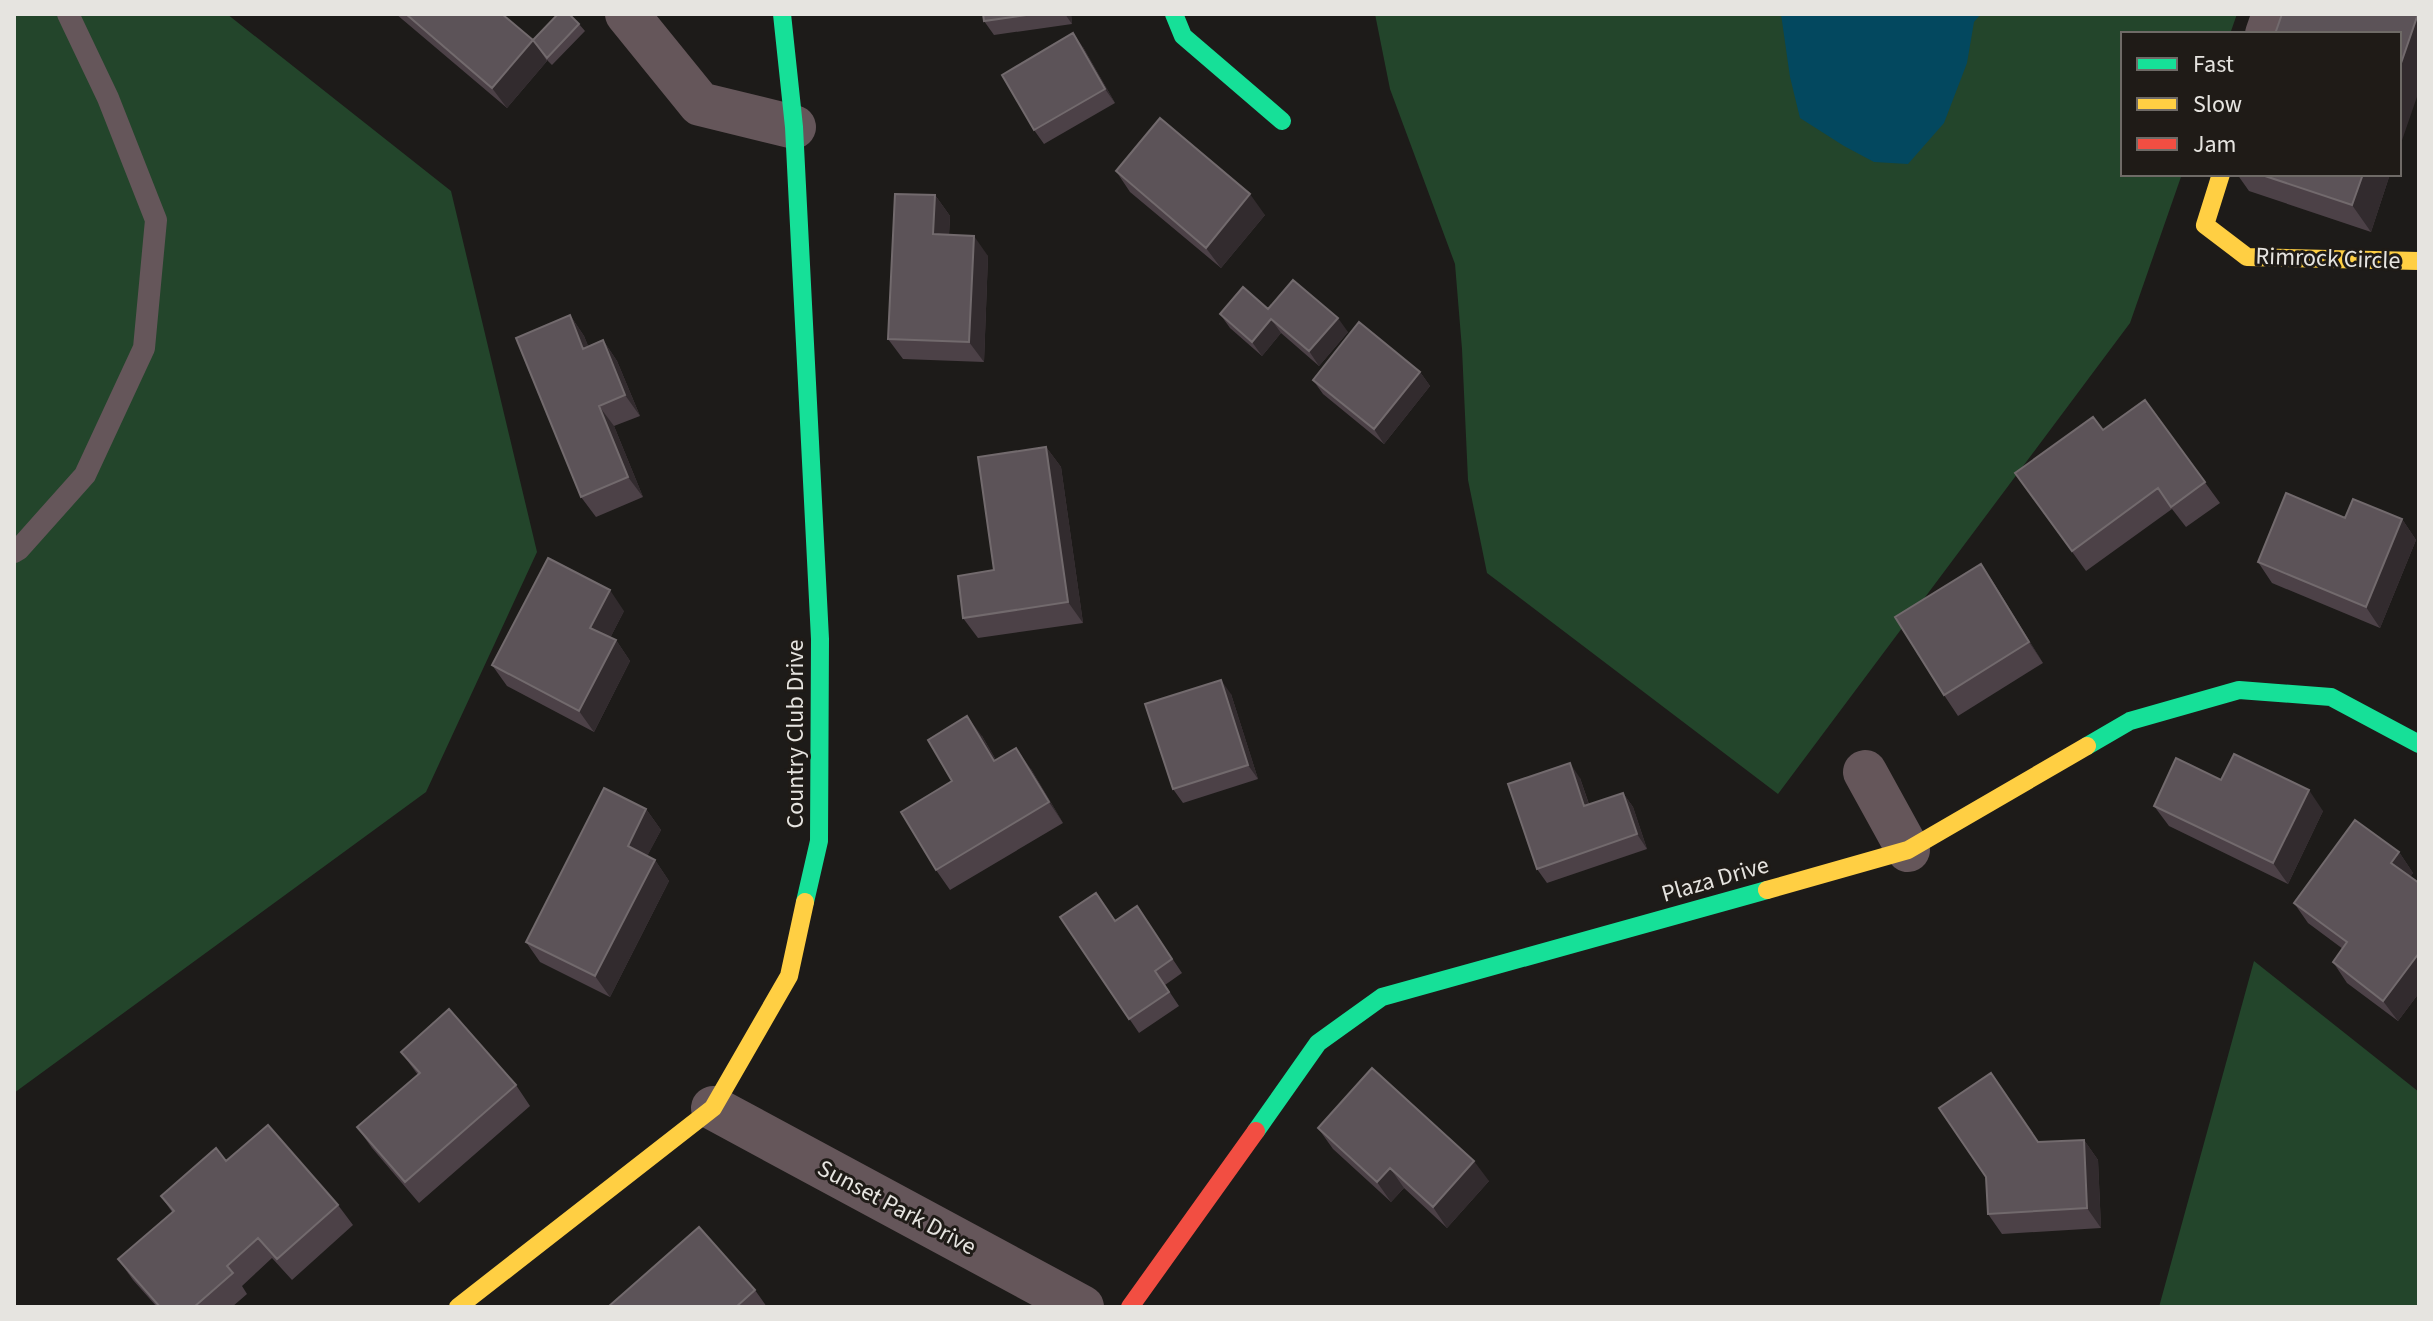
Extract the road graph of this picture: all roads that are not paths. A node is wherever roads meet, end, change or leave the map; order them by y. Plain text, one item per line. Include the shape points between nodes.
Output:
1 (68, 14) edge
2 (627, 14) edge
3 (782, 14) edge
4 (1174, 14) edge
5 (1282, 121) dead end
6 (794, 127) junction
7 (2220, 176) edge
8 (2419, 261) edge
9 (14, 552) edge
10 (2419, 744) edge
11 (1865, 772) dead end
12 (1908, 850) junction
13 (713, 1108) junction
14 (458, 1307) edge
15 (1082, 1307) edge
16 (1130, 1307) edge

1 - 9 lane via 156,220 144,348 85,475
2 - 6 street via 700,104
3 - 6 street, Country Club Drive
4 - 5 street via 1183,36
6 - 13 street, Country Club Drive via 820,639 819,841 789,976
7 - 8 street, Rimrock Circle via 2205,225 2247,257
10 - 12 street, Plaza Drive via 2331,697 2239,690 2130,721
11 - 12 street
12 - 16 street, Plaza Drive via 1382,997 1318,1043
13 - 14 street, Country Club Drive
13 - 15 street, Sunset Park Drive

